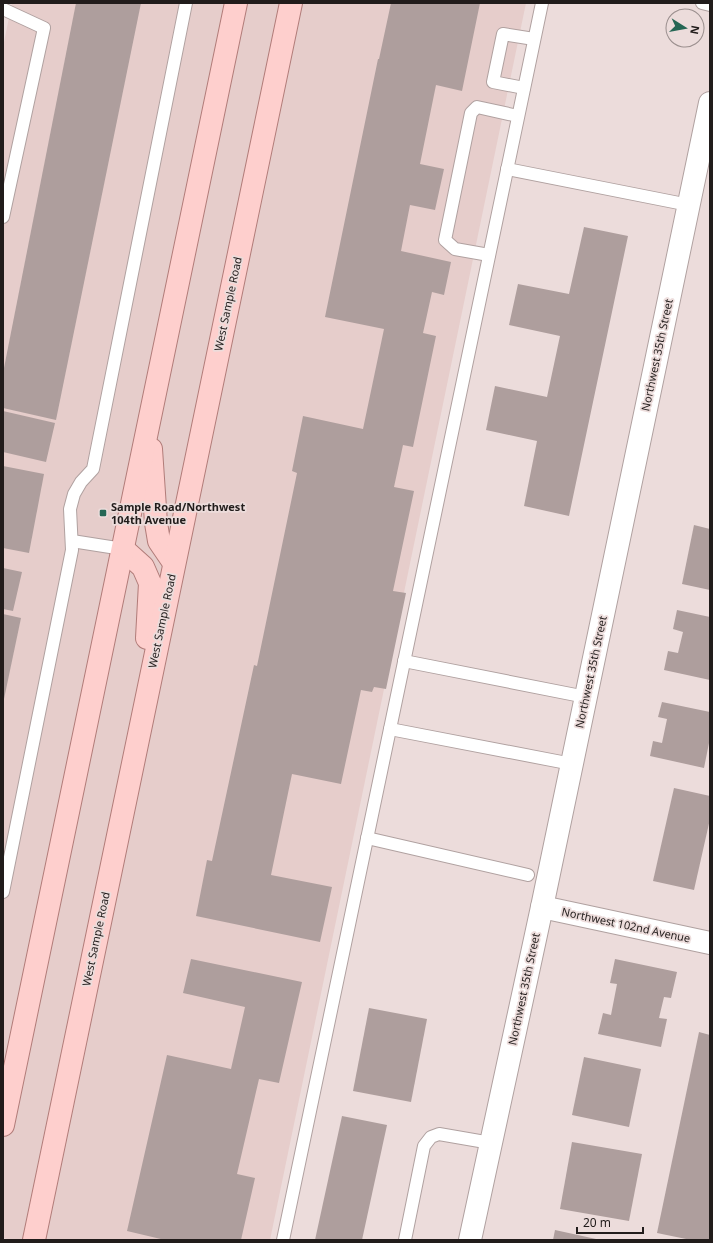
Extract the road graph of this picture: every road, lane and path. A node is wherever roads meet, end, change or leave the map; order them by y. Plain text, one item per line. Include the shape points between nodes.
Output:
1 (186, 3) edge
2 (236, 3) edge
3 (291, 3) edge
4 (542, 3) edge
5 (702, 3) edge
6 (710, 5) edge
7 (3, 9) edge
8 (534, 39) junction
9 (524, 88) junction
10 (710, 103) edge
11 (518, 116) junction
12 (507, 169) junction
13 (689, 205) junction
14 (3, 217) edge
15 (489, 255) junction
16 (149, 420) junction
17 (72, 541) junction
18 (123, 550) junction
19 (174, 564) junction
20 (404, 661) junction
21 (586, 697) junction
22 (144, 709) junction
23 (390, 729) junction
24 (572, 764) junction
25 (367, 838) junction
26 (528, 875) dead end
27 (3, 892) edge
28 (542, 907) junction
29 (710, 943) edge
30 (3, 1125) edge
31 (491, 1143) junction
32 (34, 1240) edge
33 (283, 1240) edge
34 (405, 1240) edge
35 (470, 1240) edge

1 - 17 lane via 93,469 74,494 70,509
2 - 16 main road
3 - 19 main road, West Sample Road
4 - 8 lane
5 - 6 lane
7 - 14 lane via 44,28
8 - 9 lane
8 - 9 lane via 503,34 492,82
9 - 11 lane
10 - 13 street, Northwest 35th Street
11 - 12 lane
11 - 15 lane via 477,107 471,113 445,240 455,249
12 - 13 lane
12 - 15 lane
13 - 21 street, Northwest 35th Street
15 - 20 lane
16 - 18 main road
16 - 19 main road via 159,541
17 - 18 lane
17 - 27 lane
18 - 22 main road via 143,568 150,583
18 - 30 main road
19 - 22 main road, West Sample Road
20 - 21 lane
20 - 23 lane
21 - 24 street, Northwest 35th Street
22 - 32 main road, West Sample Road
23 - 24 lane
23 - 25 lane
24 - 28 street, Northwest 35th Street
25 - 26 lane
25 - 33 lane
28 - 29 street, Northwest 102nd Avenue
28 - 31 street, Northwest 35th Street
31 - 34 lane via 439,1134 431,1137 424,1146
31 - 35 street, Northwest 35th Street

